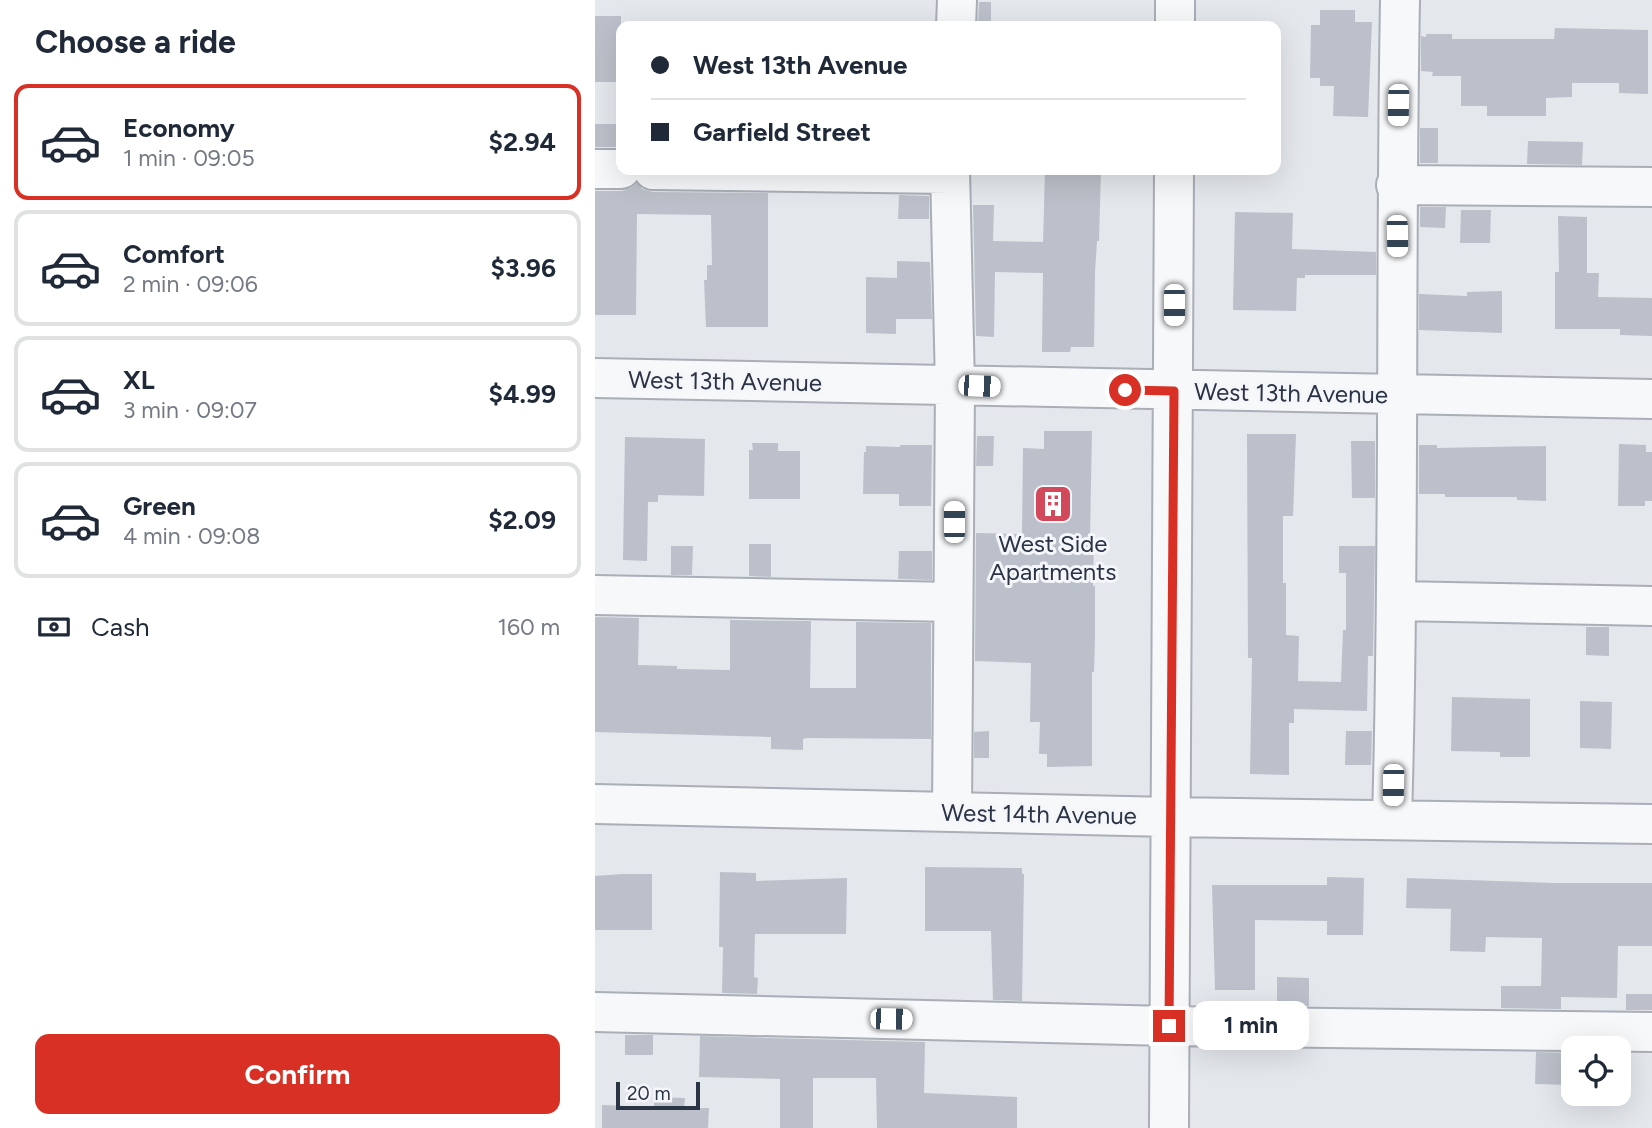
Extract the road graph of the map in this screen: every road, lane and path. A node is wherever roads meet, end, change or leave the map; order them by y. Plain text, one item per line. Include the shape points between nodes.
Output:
1 (957, 0) edge
2 (1175, 0) edge
3 (1399, 0) edge
4 (956, 21) edge
5 (1175, 21) edge
6 (595, 169) edge
7 (616, 169) edge
8 (950, 175) edge
9 (1174, 175) edge
10 (1396, 184) junction
11 (1652, 187) edge
12 (595, 378) edge
13 (955, 386) junction
14 (1174, 391) junction
15 (1398, 394) junction
16 (1652, 399) edge
17 (595, 595) edge
18 (1397, 601) junction
19 (953, 602) junction
20 (1652, 606) edge
21 (595, 804) edge
22 (951, 812) junction
23 (1170, 817) junction
24 (1392, 819) junction
25 (1652, 824) edge
26 (595, 1012) edge
27 (1169, 1026) junction
28 (1652, 1032) edge
29 (1169, 1128) edge

1 - 4 street
2 - 5 street
3 - 10 street
6 - 7 street
8 - 13 street
9 - 14 street
10 - 11 street
10 - 15 street
12 - 13 street, West 13th Avenue
13 - 14 street, West 13th Avenue
13 - 19 street
14 - 15 street, West 13th Avenue
14 - 23 street
15 - 16 street, West 13th Avenue
15 - 18 street
17 - 19 street
18 - 20 street
18 - 24 street
19 - 22 street
21 - 22 street, West 14th Avenue
22 - 23 street, West 14th Avenue
23 - 24 street, West 14th Avenue
23 - 27 street
24 - 25 street, West 14th Avenue
26 - 27 street
27 - 28 street
27 - 29 street

